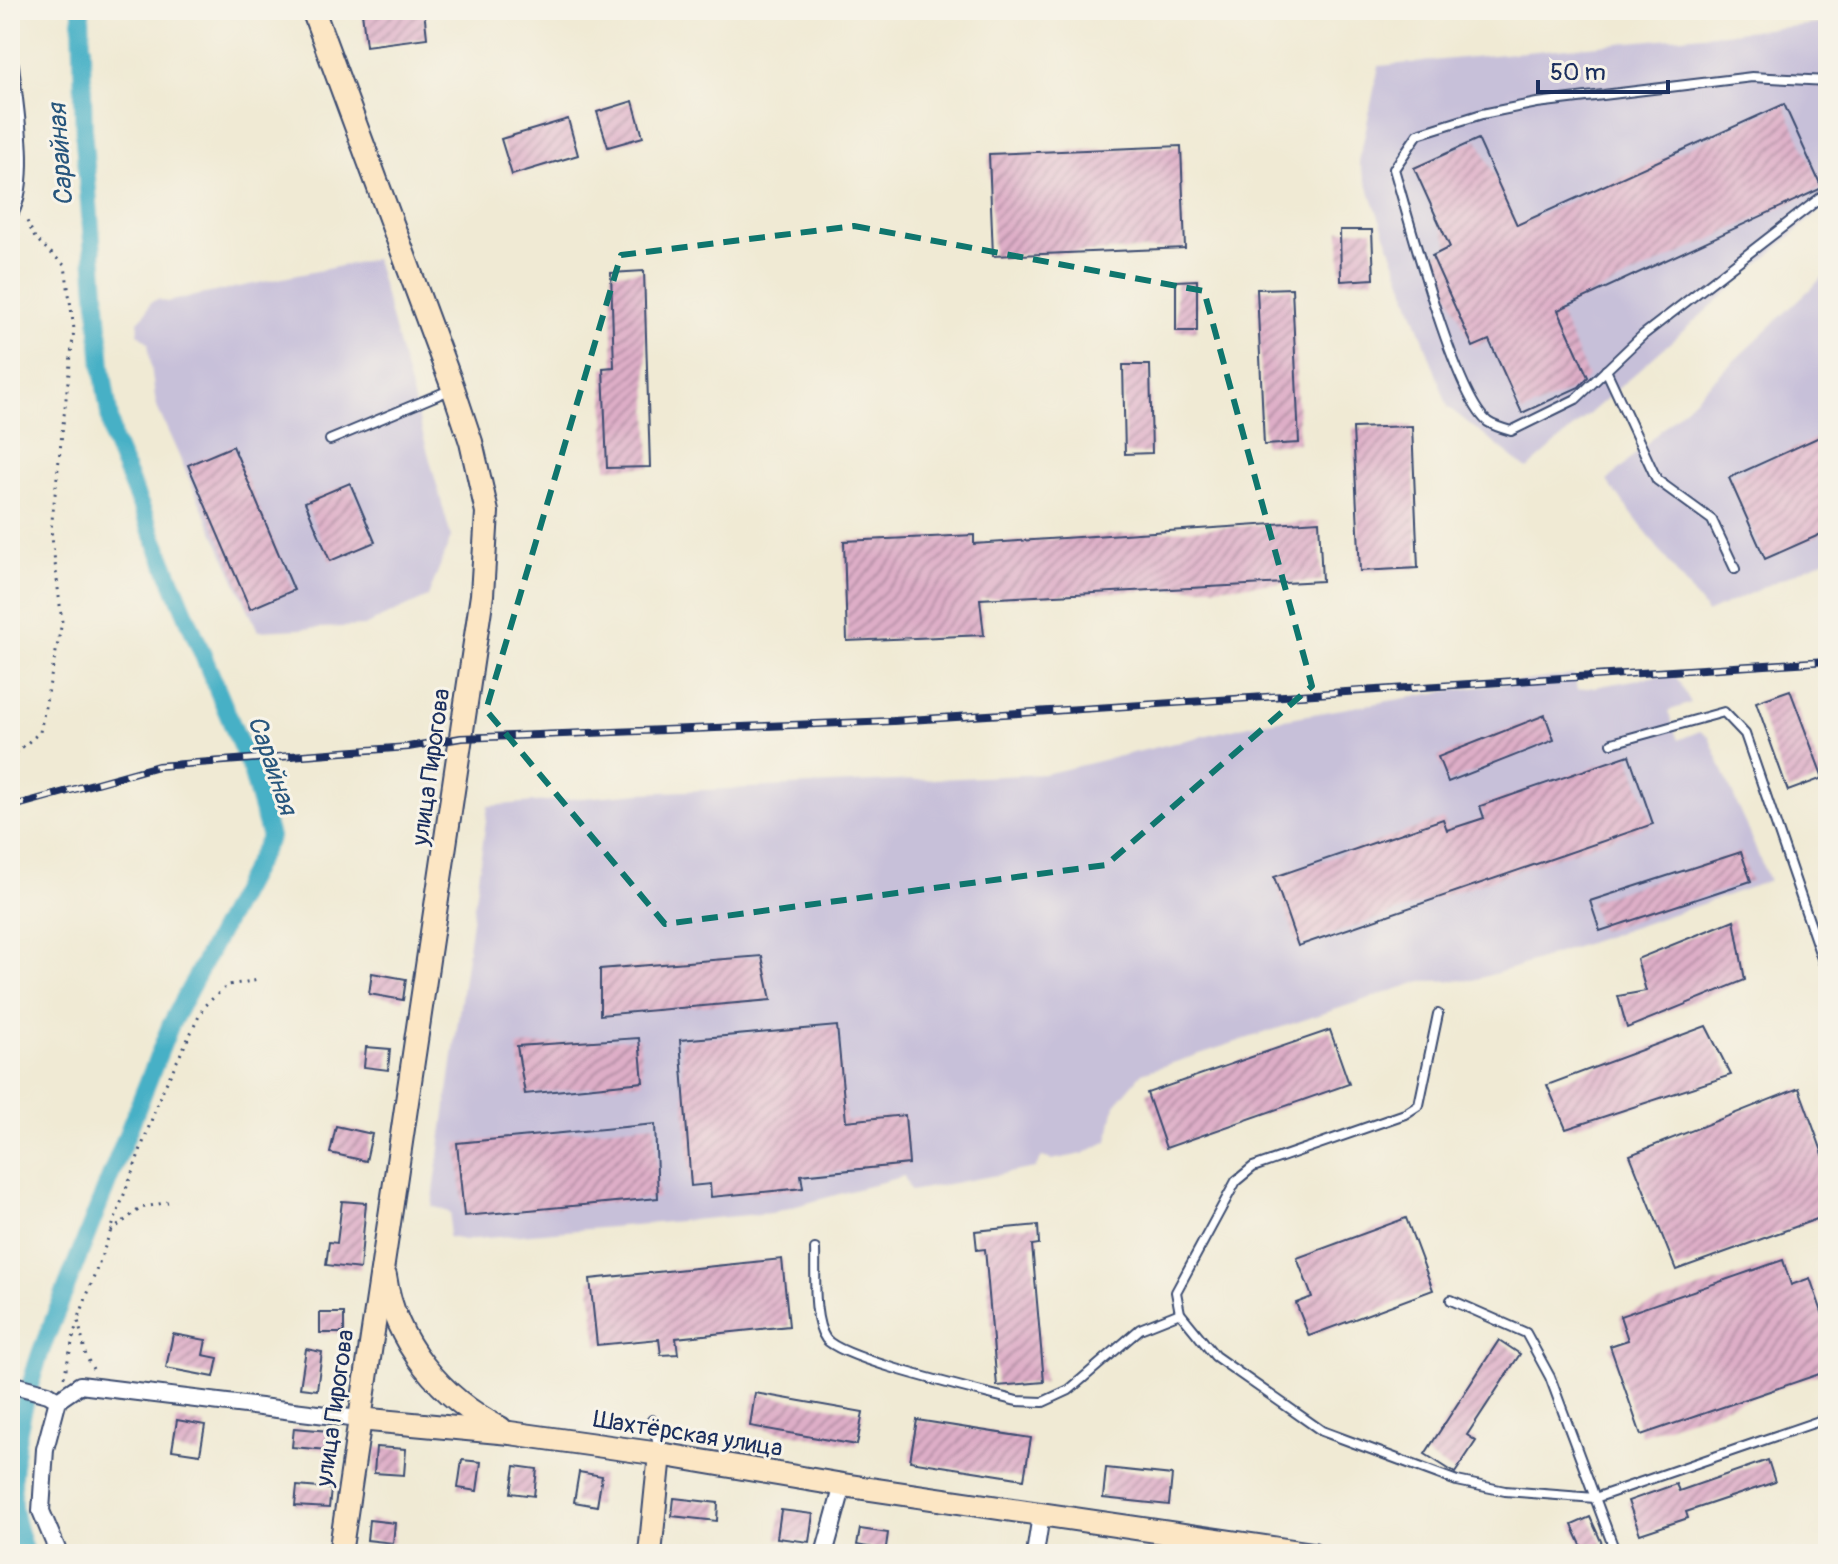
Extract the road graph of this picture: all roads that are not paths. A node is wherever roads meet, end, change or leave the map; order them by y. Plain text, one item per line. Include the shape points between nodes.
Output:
1 (313, 10) edge
2 (10, 65) edge
3 (1828, 81) edge
4 (1828, 192) edge
5 (13, 206) edge
6 (1606, 370) junction
7 (453, 388) junction
8 (330, 440) dead end
9 (1735, 569) dead end
10 (1612, 743) dead end
11 (1828, 976) edge
12 (1438, 1014) dead end
13 (815, 1249) dead end
14 (383, 1259) junction
15 (1451, 1300) dead end
16 (1180, 1313) junction
17 (14, 1385) edge
18 (53, 1397) junction
19 (359, 1419) junction
20 (1825, 1419) dead end
21 (652, 1420) dead end
22 (510, 1433) junction
23 (660, 1454) junction
24 (843, 1485) junction
25 (1595, 1498) junction
26 (1041, 1515) junction
27 (1279, 1551) edge
28 (59, 1554) edge
29 (340, 1554) edge
30 (650, 1554) edge
31 (824, 1554) edge
32 (1035, 1554) edge
33 (1313, 1554) edge
34 (1616, 1554) edge

1 - 7 main road, улица Пирогова
2 - 5 street via 19,175
3 - 6 lane via 1752,77 1552,101 1482,114 1418,134 1394,169 1465,391 1487,422 1511,431 1576,399
4 - 6 lane via 1643,335
6 - 9 lane via 1657,480 1712,520
7 - 8 lane
7 - 14 main road, улица Пирогова via 487,512 482,595
10 - 11 lane via 1724,712 1745,734
12 - 16 lane via 1419,1105 1253,1167 1236,1181 1176,1292
13 - 16 lane via 818,1323 827,1341 862,1359 1017,1401 1043,1402 1069,1390 1140,1329
14 - 19 main road, улица Пирогова
14 - 22 main road via 392,1307 414,1352 454,1398
15 - 25 lane via 1526,1333 1550,1377
16 - 25 lane via 1215,1356 1322,1431 1457,1481 1505,1491
17 - 18 street
18 - 19 street, Шахтёрская улица via 80,1385
18 - 28 street via 41,1511
19 - 22 main road, Шахтёрская улица
19 - 29 main road, улица Пирогова
20 - 25 lane
21 - 23 lane
22 - 23 main road, Шахтёрская улица
23 - 24 main road, Шахтёрская улица
23 - 30 main road
24 - 26 main road, Шахтёрская улица
24 - 31 street
25 - 34 lane
26 - 27 main road, Шахтёрская улица
26 - 32 street
27 - 33 main road, Шахтёрская улица

